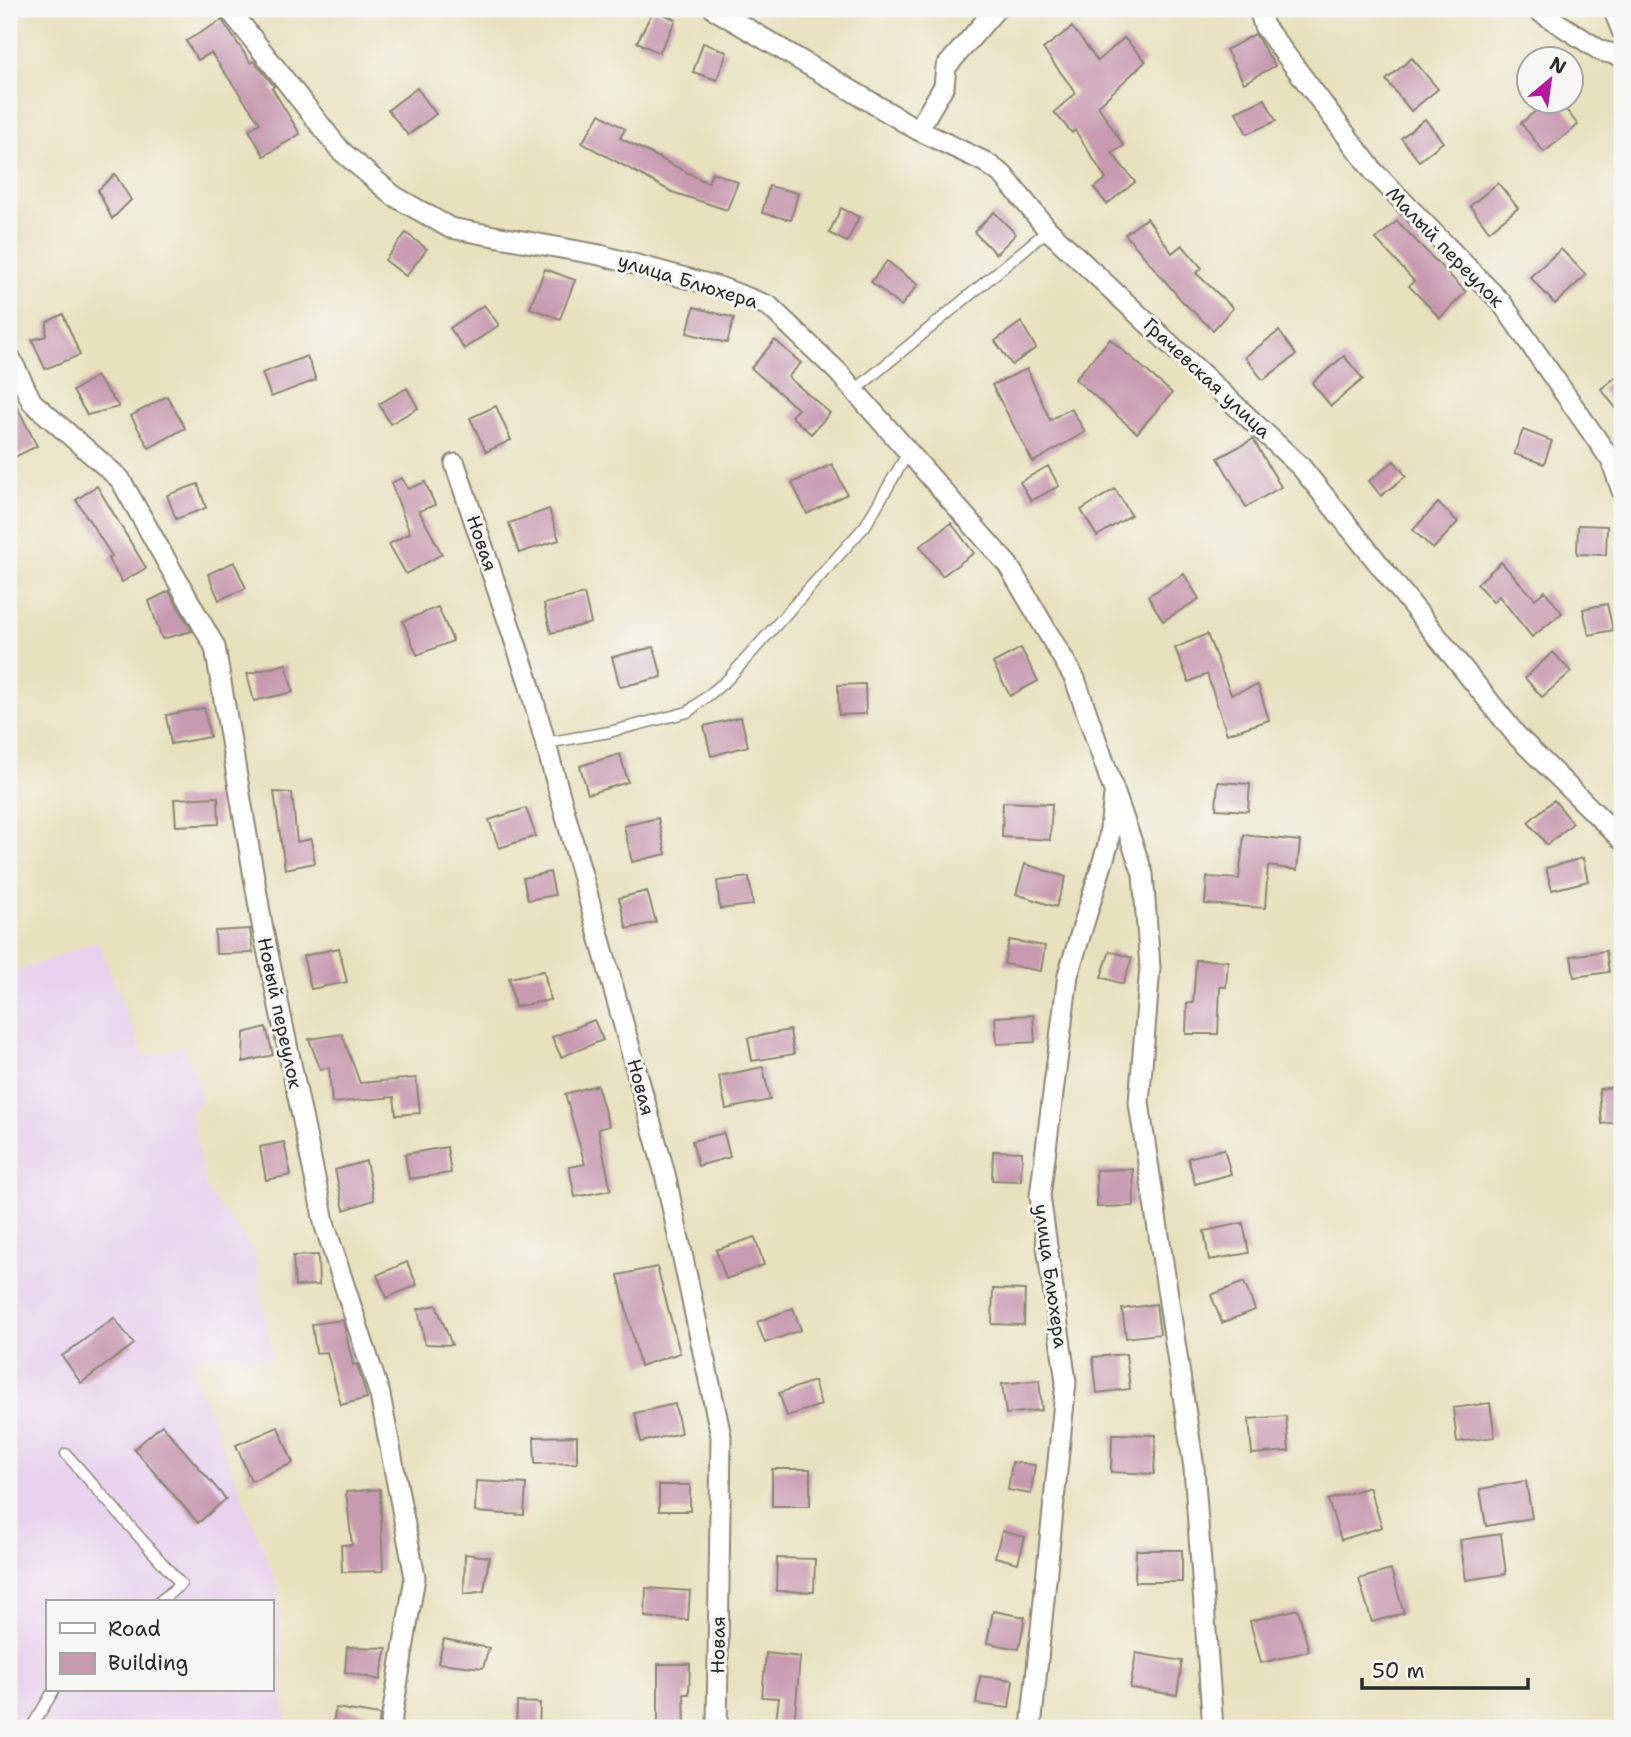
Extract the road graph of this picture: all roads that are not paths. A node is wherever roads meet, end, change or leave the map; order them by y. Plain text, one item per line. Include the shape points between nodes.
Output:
1 (229, 9) edge
2 (714, 9) edge
3 (996, 9) edge
4 (1259, 9) edge
5 (1536, 9) edge
6 (1613, 9) edge
7 (1622, 31) edge
8 (1622, 56) edge
9 (918, 130) junction
10 (1048, 230) junction
11 (9, 355) edge
12 (853, 391) junction
13 (909, 451) junction
14 (455, 464) dead end
15 (1622, 491) edge
16 (546, 743) junction
17 (1115, 788) junction
18 (1622, 840) edge
19 (65, 1454) dead end
20 (161, 1600) edge
21 (53, 1692) edge
22 (31, 1728) edge
23 (390, 1728) edge
24 (717, 1728) edge
25 (1031, 1728) edge
26 (1213, 1728) edge

1 - 12 street, улица Блюхера via 340,149 394,196 450,228 600,255 719,287 769,306
2 - 9 street, Грачевская улица
3 - 9 street via 946,67 944,86
4 - 15 street, Малый переулок via 1264,26 1374,172 1501,302 1611,460
5 - 8 street via 1601,51
6 - 7 street
9 - 10 street, Грачевская улица via 1003,175
10 - 12 lane
10 - 18 street, Грачевская улица via 1301,467 1517,736
11 - 23 street, Новый переулок via 32,402 120,479 215,647 263,930 325,1226 380,1395 415,1577
12 - 13 street, улица Блюхера
13 - 16 lane via 865,526 727,680 688,712
13 - 17 street, улица Блюхера via 1008,565 1075,679
14 - 16 street, Новая
16 - 24 street, Новая via 665,1174 721,1436
17 - 25 street, улица Блюхера via 1108,845 1068,975 1040,1196 1066,1382
17 - 26 street, улица Блюхера via 1143,874 1150,967 1139,1103 1194,1468
19 - 20 lane via 181,1584
21 - 22 lane

